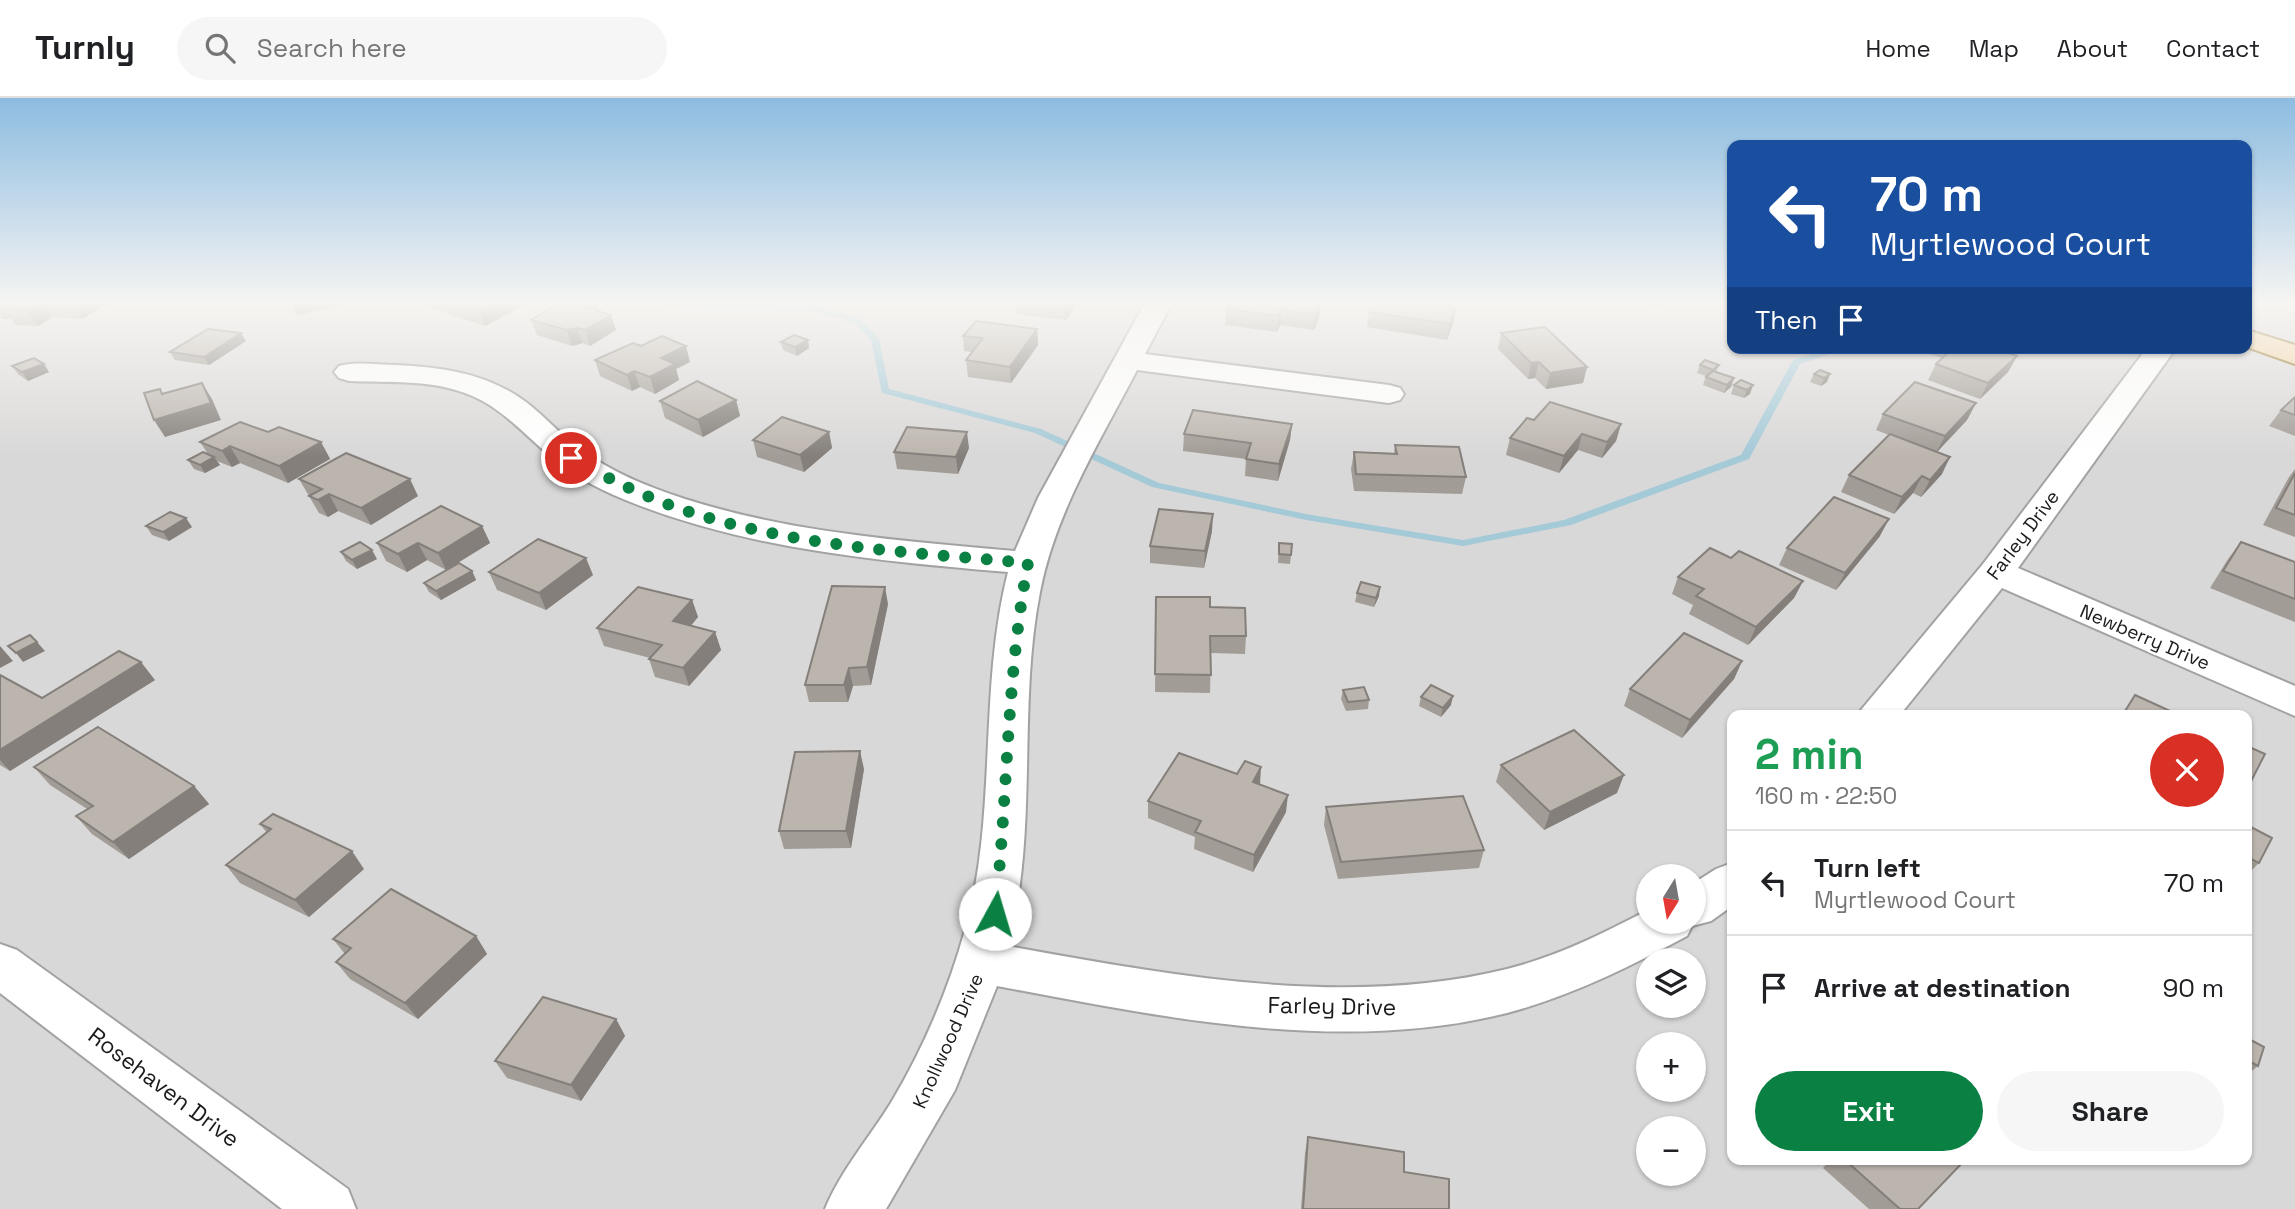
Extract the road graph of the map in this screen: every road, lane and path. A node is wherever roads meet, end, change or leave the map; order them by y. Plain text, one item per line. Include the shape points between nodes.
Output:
1 (1132, 353) edge
2 (2158, 354) edge
3 (1128, 360) junction
4 (349, 372) dead end
5 (1389, 394) dead end
6 (1028, 563) junction
7 (1996, 572) junction
8 (2295, 702) edge
9 (1881, 710) edge
10 (1727, 885) edge
11 (1706, 899) edge
12 (1651, 934) edge
13 (982, 962) junction
14 (0, 965) edge
15 (328, 1209) edge
16 (853, 1209) edge

1 - 3 street, Knollwood Drive
2 - 7 street, Farley Drive
3 - 5 street
3 - 6 street, Knollwood Drive via 1044,516
4 - 6 street via 449,381 496,395 571,458 627,488 729,523 863,549
6 - 13 street, Knollwood Drive via 1014,660 995,914
7 - 8 street, Newberry Drive
7 - 9 street, Farley Drive
10 - 11 street
12 - 13 street, Farley Drive via 1533,986 1411,1008 1283,1008 1124,988
13 - 16 street, Knollwood Drive via 918,1112
14 - 15 street, Rosehaven Drive

